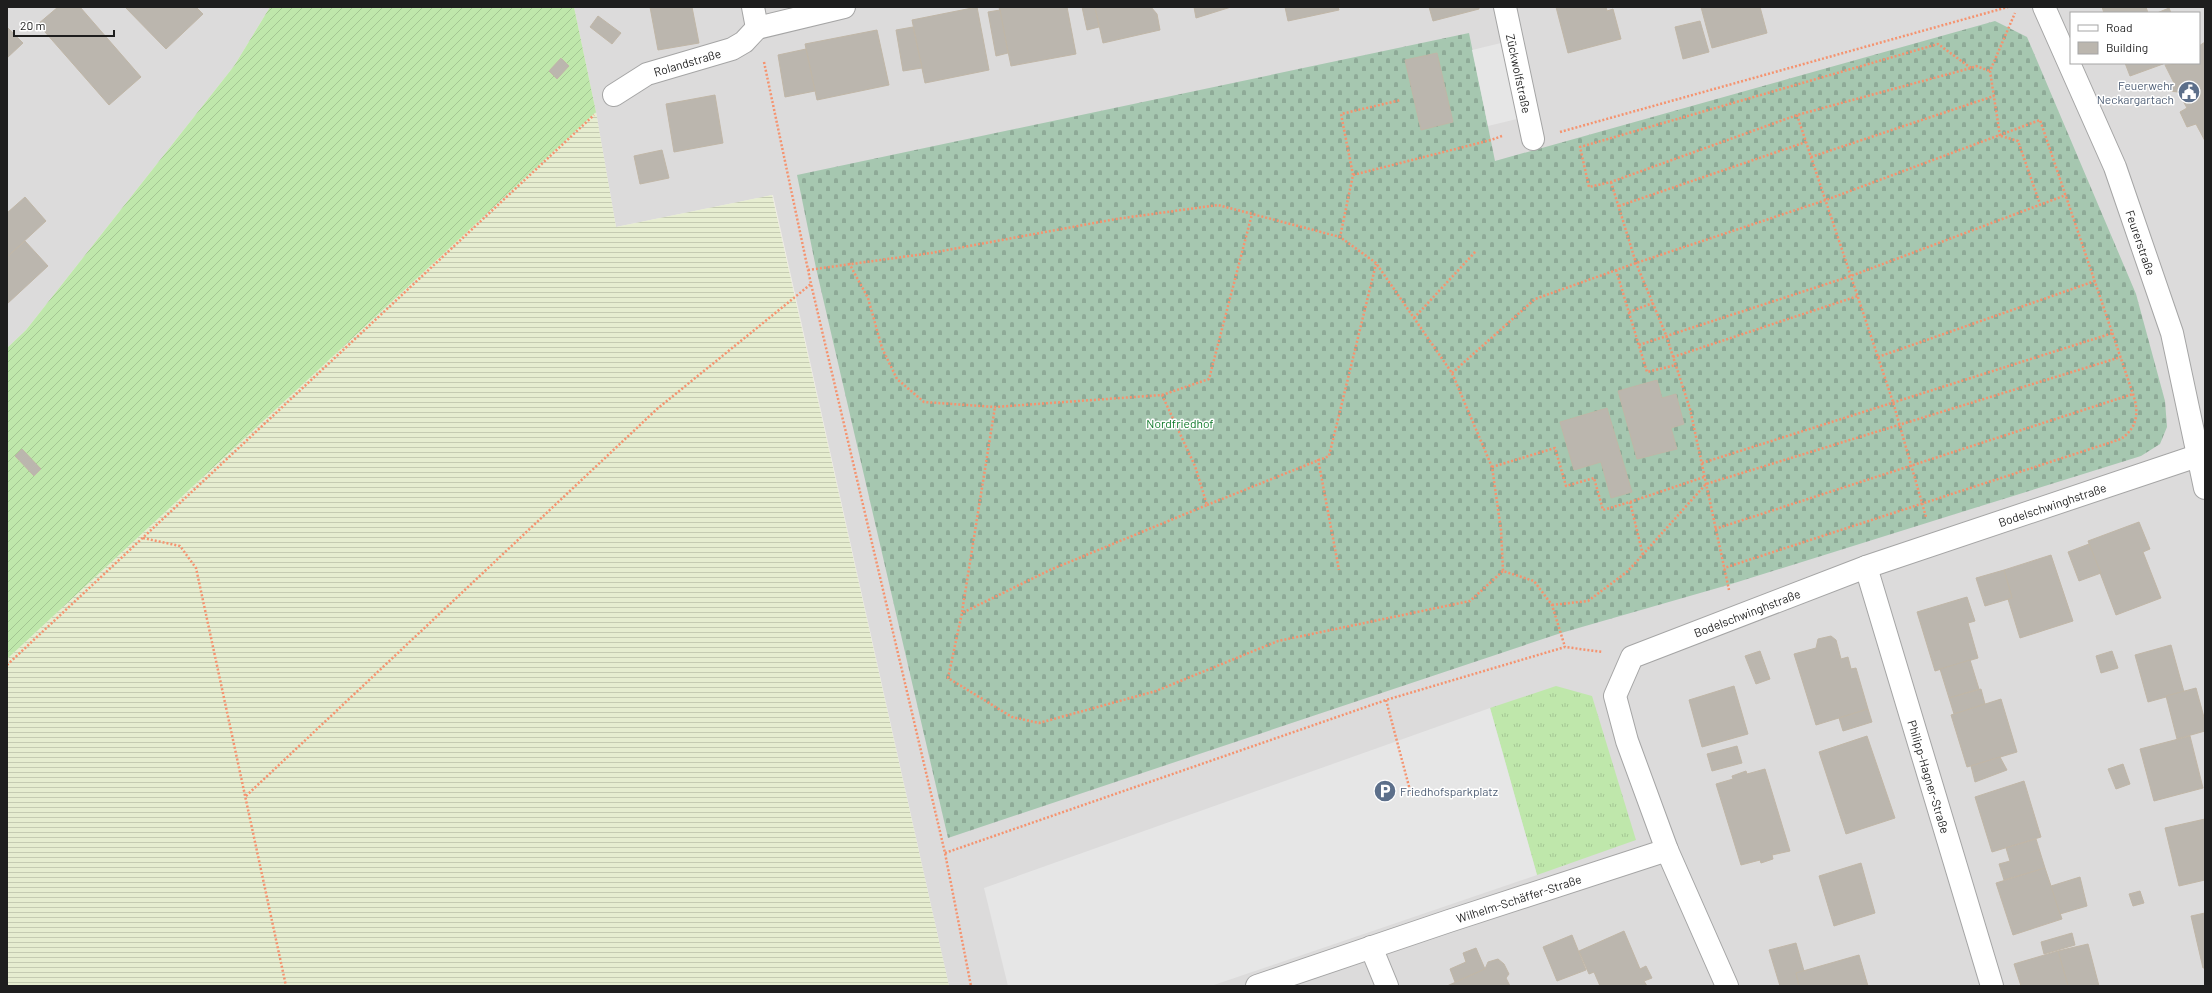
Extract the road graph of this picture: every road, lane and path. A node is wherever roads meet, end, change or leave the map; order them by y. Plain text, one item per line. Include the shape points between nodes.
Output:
1 (844, 7) edge
2 (1505, 7) edge
3 (2008, 7) edge
4 (2018, 7) edge
5 (2044, 7) edge
6 (755, 17) edge
7 (1971, 68) junction
8 (1990, 71) junction
9 (614, 95) joint
10 (1994, 96) junction
11 (1401, 100) dead end
12 (1797, 115) junction
13 (1531, 132) junction
14 (2000, 136) junction
15 (1806, 142) junction
16 (1811, 157) junction
17 (1353, 175) junction
18 (1611, 182) junction
19 (2066, 194) junction
20 (1826, 200) junction
21 (2040, 204) junction
22 (1619, 206) junction
23 (1252, 214) junction
24 (1340, 237) junction
25 (1476, 252) dead end
26 (848, 263) junction
27 (1376, 263) junction
28 (1636, 263) junction
29 (808, 270) junction
30 (1616, 270) junction
31 (1851, 276) junction
32 (2095, 281) junction
33 (812, 284) junction
34 (1858, 296) junction
35 (1653, 303) junction
36 (1629, 312) junction
37 (1414, 318) junction
38 (2113, 333) junction
39 (1666, 335) junction
40 (1639, 344) junction
41 (1878, 357) junction
42 (2121, 357) junction
43 (1673, 358) junction
44 (1676, 365) junction
45 (1452, 373) junction
46 (2134, 394) junction
47 (1162, 395) junction
48 (1894, 402) junction
49 (995, 407) junction
50 (1900, 425) junction
51 (2197, 456) junction
52 (1318, 460) junction
53 (1702, 463) junction
54 (1492, 466) junction
55 (1912, 466) junction
56 (1704, 477) junction
57 (1706, 484) junction
58 (2205, 488) edge
59 (1630, 502) junction
60 (1922, 503) junction
61 (1207, 505) junction
62 (1716, 530) junction
63 (142, 538) junction
64 (1934, 544) junction
65 (1642, 555) junction
66 (1866, 567) junction
67 (1724, 568) junction
68 (1339, 570) dead end
69 (1503, 571) junction
70 (1552, 605) junction
71 (962, 613) junction
72 (1733, 618) junction
73 (1565, 647) junction
74 (1632, 657) junction
75 (7, 665) edge
76 (1386, 700) junction
77 (1411, 794) dead end
78 (246, 796) junction
79 (1667, 850) junction
80 (945, 853) junction
81 (1371, 947) junction
82 (286, 986) edge
83 (971, 986) edge
84 (1257, 986) edge
85 (1387, 986) edge
86 (1727, 986) edge
87 (1992, 986) edge

1 - 6 street
2 - 13 street, Zückwolfstraße
3 - 13 path
4 - 8 path
5 - 51 street, Feurerstraße via 2116,167 2172,332
6 - 9 street, Rolandstraße via 744,42 732,49 647,74
6 - 29 path
7 - 8 path via 1976,66
7 - 12 path
7 - 18 path via 1938,44 1580,147 1590,187
8 - 10 path
9 - 63 path
10 - 14 path
10 - 16 path
11 - 17 path via 1341,114
12 - 15 path
12 - 18 path
13 - 17 path
14 - 19 path via 2040,120
14 - 20 path
14 - 21 path via 2018,141
15 - 16 path
15 - 22 path
16 - 20 path
17 - 24 path
18 - 22 path
19 - 21 path
19 - 32 path
20 - 28 path
20 - 31 path
21 - 31 path
22 - 28 path
23 - 24 path
23 - 26 path via 1218,205 1116,219 931,253
23 - 47 path via 1208,379
24 - 27 path
25 - 37 path
26 - 29 path
26 - 49 path via 868,298 882,348 897,379 924,402
27 - 37 path
27 - 52 path via 1329,456
28 - 30 path
28 - 35 path
29 - 33 path
30 - 36 path
30 - 45 path via 1535,299
31 - 34 path
31 - 39 path
32 - 38 path
32 - 41 path
33 - 78 path via 657,409
33 - 80 path
34 - 41 path
34 - 43 path
35 - 36 path
35 - 39 path
36 - 40 path
37 - 45 path
38 - 42 path
38 - 48 path
39 - 40 path
39 - 43 path
40 - 44 path via 1647,372
41 - 48 path
42 - 46 path
42 - 50 path
43 - 44 path
44 - 53 path via 1690,409
45 - 54 path
46 - 55 path
46 - 60 path via 2137,406 2136,420 2130,433 2121,439
47 - 49 path
47 - 61 path via 1195,466
48 - 50 path
48 - 53 path
49 - 71 path
50 - 55 path
50 - 57 path
51 - 58 street, Feurerstraße
51 - 64 street, Bodelschwinghstraße
52 - 61 path
52 - 68 path
53 - 56 path
54 - 59 path via 1555,448 1566,486 1594,478 1603,510
54 - 69 path via 1501,530
55 - 60 path
55 - 62 path
56 - 57 path
56 - 59 path
57 - 62 path
57 - 65 path
59 - 65 path
60 - 64 path
60 - 67 path
61 - 71 path via 1050,570
62 - 67 path
63 - 75 path
63 - 78 path via 180,546 196,568
64 - 66 street, Bodelschwinghstraße
65 - 70 path via 1628,571 1588,602
66 - 72 street, Bodelschwinghstraße
66 - 87 street, Philipp-Hagner-Straße
67 - 72 path
69 - 70 path via 1534,581
69 - 71 path via 1470,601 1278,641 1156,691 1039,723 1012,717 948,678
70 - 73 path
72 - 74 street, Bodelschwinghstraße
73 - 74 path
73 - 76 path
74 - 79 street via 1615,696 1627,741
76 - 77 path
76 - 80 path
78 - 82 path
79 - 81 street, Wilhelm-Schäffer-Straße
79 - 86 street
80 - 83 path
81 - 84 street, Wilhelm-Schäffer-Straße
81 - 85 street

